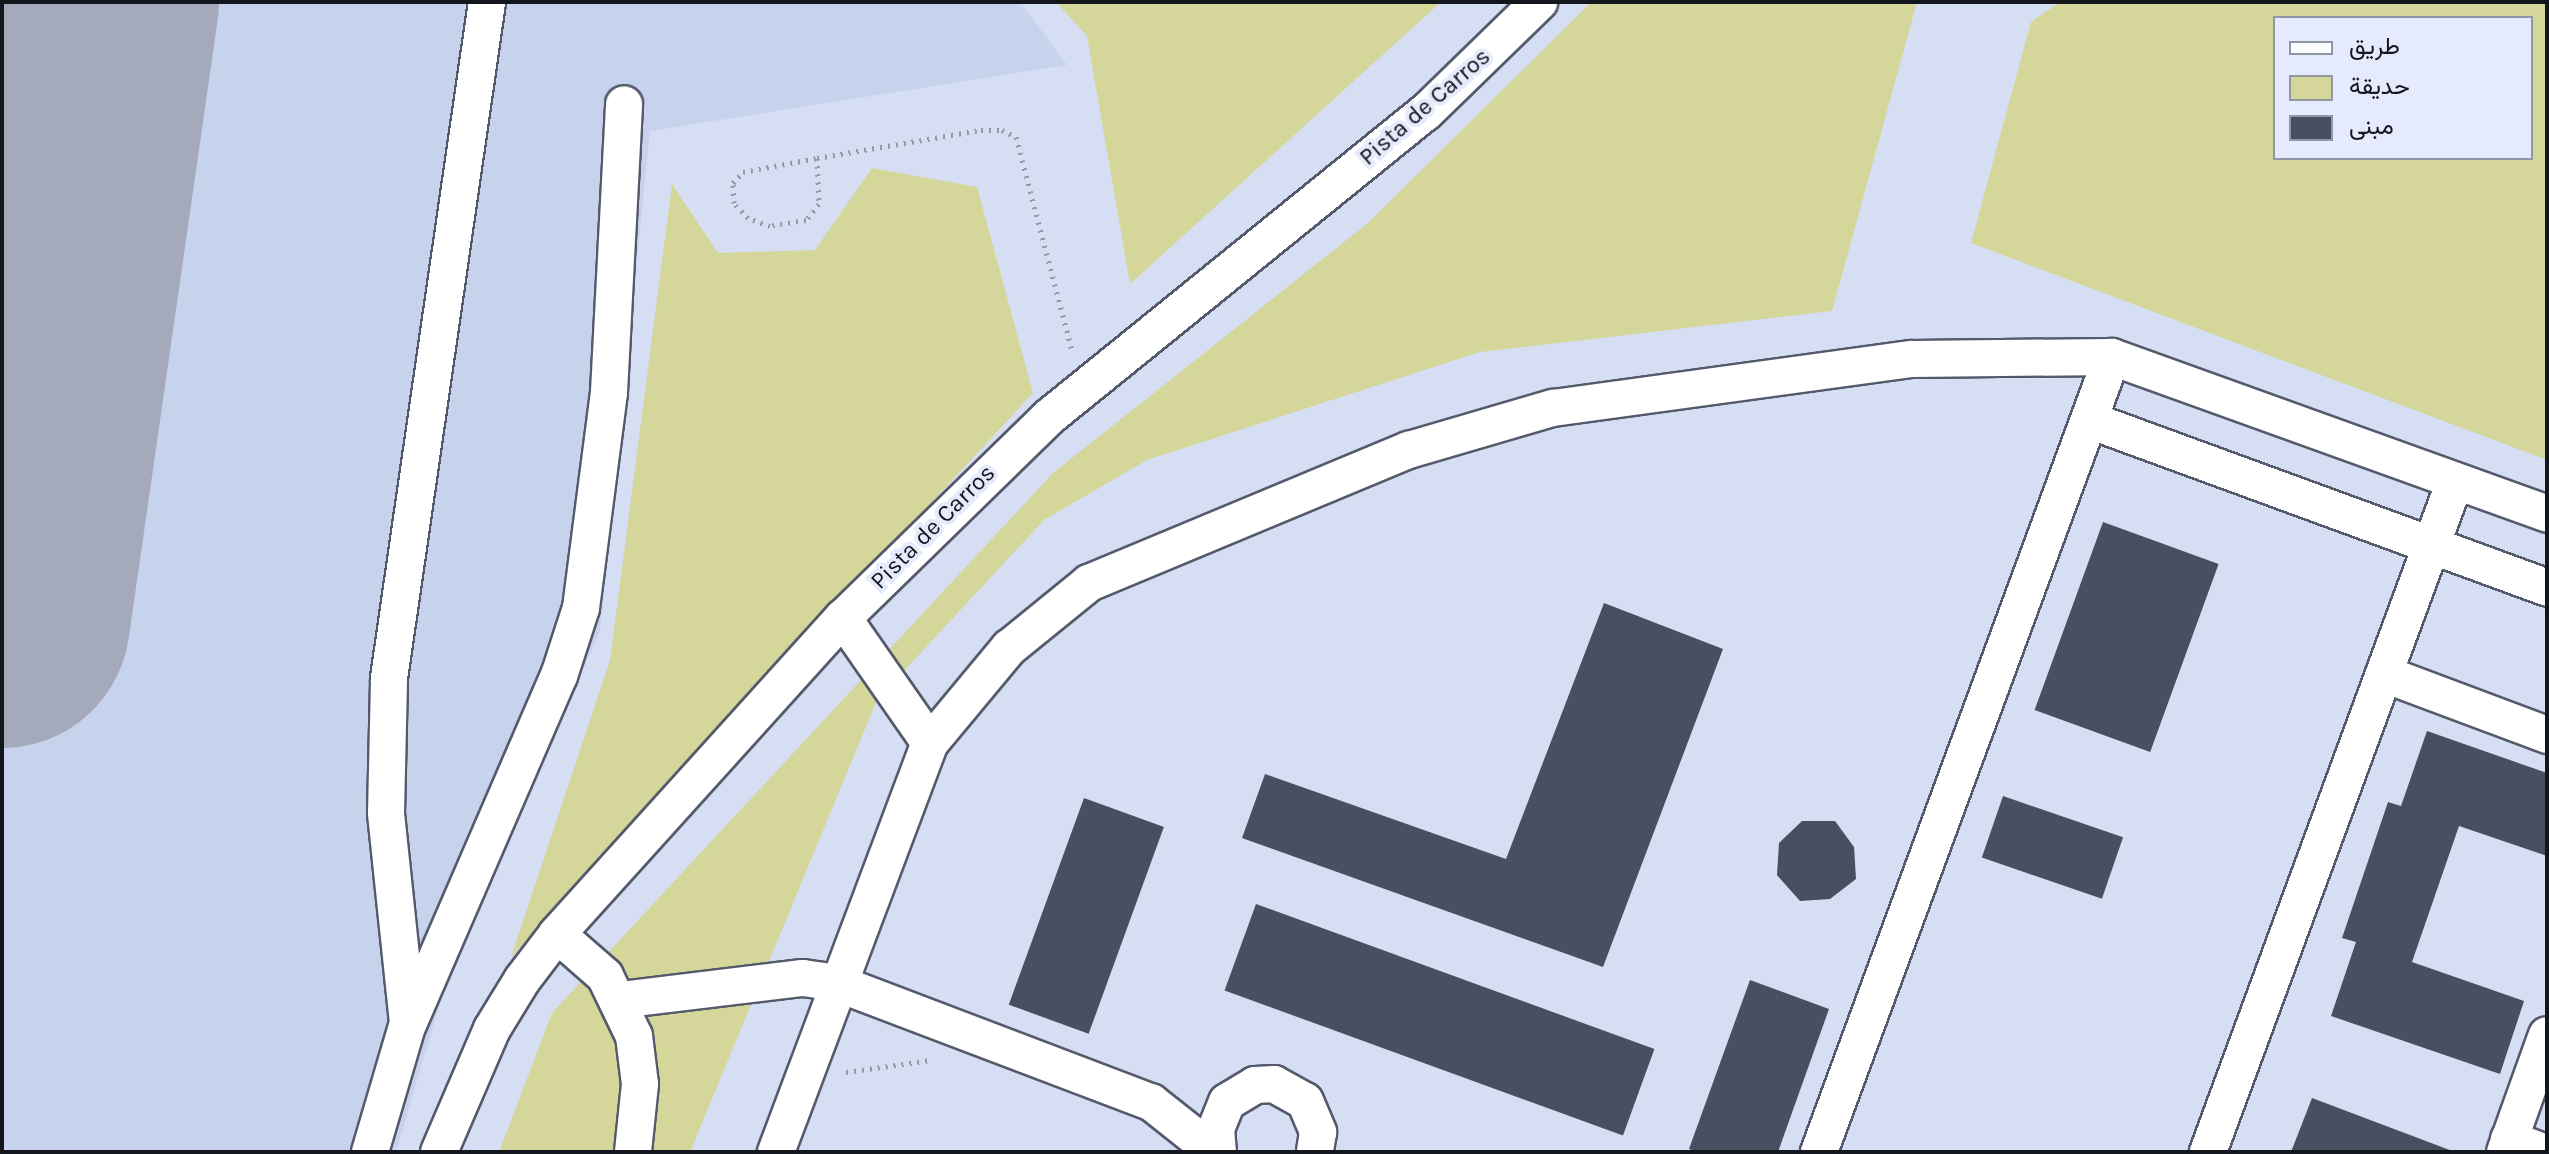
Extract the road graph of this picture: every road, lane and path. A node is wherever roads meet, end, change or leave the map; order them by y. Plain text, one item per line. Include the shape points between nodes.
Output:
1 (487, 2) edge
2 (1539, 2) edge
3 (624, 104) dead end
4 (817, 158) junction
5 (2112, 357) junction
6 (1097, 377) junction
7 (2089, 420) junction
8 (2455, 481) junction
9 (2547, 514) edge
10 (2431, 545) junction
11 (2547, 588) edge
12 (843, 618) junction
13 (2384, 674) junction
14 (2547, 735) edge
15 (930, 743) junction
16 (557, 934) junction
17 (837, 983) junction
18 (620, 1000) junction
19 (408, 1023) junction
20 (2547, 1035) edge
21 (947, 1065) dead end
22 (805, 1074) junction
23 (1239, 1092) junction
24 (1151, 1102) junction
25 (1315, 1116) junction
26 (2507, 1146) edge
27 (370, 1152) edge
28 (439, 1152) edge
29 (633, 1152) edge
30 (776, 1152) edge
31 (1216, 1152) edge
32 (1315, 1152) edge
33 (1344, 1152) edge
34 (1819, 1152) edge
35 (2208, 1152) edge
36 (2543, 1152) edge

1 - 19 street via 389,678 386,813
2 - 6 street, Pista de Carros via 1426,112
3 - 19 street via 609,392 581,608 559,676
4 - 4 path via 743,172 733,183 734,203 748,218 770,226 806,220 819,204
4 - 6 path via 981,130 1002,130 1016,137 1067,336 1074,356
5 - 7 street
5 - 8 street
5 - 15 street via 1912,359 1553,408 1459,432 1089,583 1009,648
6 - 12 street, Pista de Carros via 997,462
7 - 10 street
7 - 34 street
8 - 9 street
8 - 10 street
10 - 11 street
10 - 13 street
12 - 15 street
12 - 16 street, Pista de Carros
13 - 14 street
13 - 35 street
15 - 17 street
16 - 18 street via 605,976
16 - 28 street, Pista de Carros via 492,1029
17 - 18 street via 803,978
17 - 22 street
17 - 24 street
18 - 29 street via 634,1036 640,1084
19 - 27 street
20 - 26 street
21 - 22 path via 932,1059 874,1071
22 - 30 street
23 - 24 street
23 - 25 street via 1255,1085 1291,1090
23 - 31 street via 1219,1115
24 - 31 street
25 - 32 street
25 - 33 street
26 - 36 street

